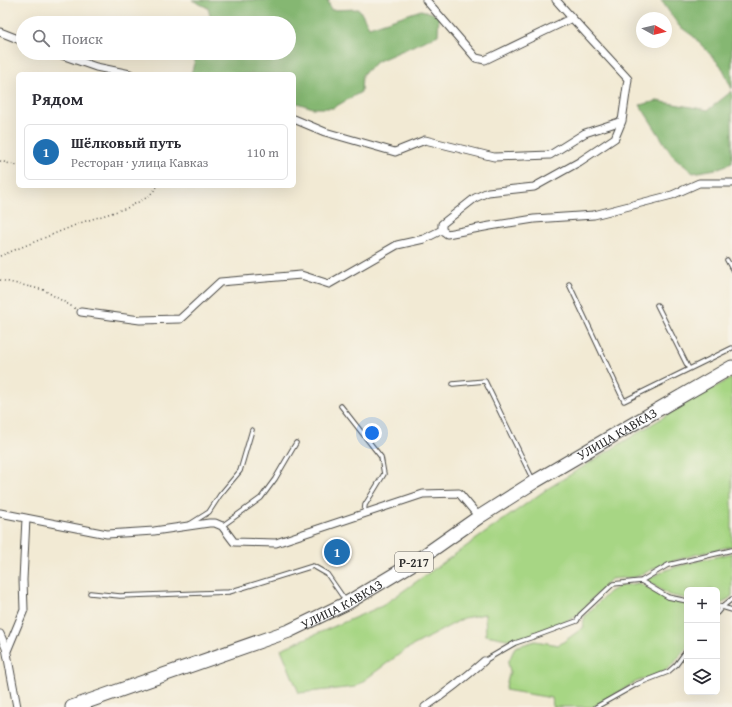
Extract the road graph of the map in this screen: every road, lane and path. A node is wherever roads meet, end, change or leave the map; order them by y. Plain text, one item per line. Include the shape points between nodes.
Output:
1 (426, 0) edge
2 (556, 0) edge
3 (572, 18) junction
4 (0, 32) edge
5 (16, 38) edge
6 (75, 60) edge
7 (119, 72) edge
8 (296, 119) edge
9 (622, 121) junction
10 (0, 161) edge
11 (16, 165) edge
12 (732, 183) edge
13 (156, 188) edge
14 (442, 230) junction
15 (0, 256) edge
16 (727, 260) dead end
17 (732, 269) edge
18 (0, 280) edge
19 (569, 284) dead end
20 (657, 305) dead end
21 (81, 312) joint
22 (732, 348) edge
23 (732, 368) edge
24 (689, 369) junction
25 (453, 384) dead end
26 (341, 406) dead end
27 (252, 430) dead end
28 (296, 443) dead end
29 (534, 482) junction
30 (0, 513) edge
31 (364, 514) junction
32 (479, 517) junction
33 (26, 518) junction
34 (187, 526) junction
35 (222, 526) junction
36 (732, 550) edge
37 (641, 581) junction
38 (90, 593) dead end
39 (732, 599) edge
40 (684, 600) edge
41 (347, 604) junction
42 (722, 606) junction
43 (720, 609) edge
44 (732, 610) edge
45 (0, 634) edge
46 (7, 651) junction
47 (684, 654) edge
48 (484, 661) joint
49 (17, 707) edge
50 (72, 707) edge
51 (425, 707) edge
52 (596, 707) edge

1 - 3 street via 476,58 485,60
2 - 3 street
3 - 9 street via 628,78
4 - 5 street
6 - 7 street via 96,68
8 - 9 street via 325,132 395,152 425,140 494,157 550,155 585,133
9 - 14 street via 615,138 579,162 534,187 488,192 475,198 442,224
10 - 11 path
12 - 14 street via 698,182 672,196 594,215 534,219 447,234
13 - 15 path via 148,197 128,208 83,222
14 - 21 street via 424,239 397,245 329,284 301,275 220,282 180,319 140,320
16 - 17 lane
18 - 21 path via 44,290
19 - 24 lane via 624,402
20 - 24 lane
22 - 24 lane
23 - 29 highway, УЛИЦА КАВКАЗ / Р-217
25 - 29 lane via 485,381
26 - 31 lane via 381,457 384,474 365,505
27 - 34 lane via 240,471 209,512
28 - 35 lane via 261,498
29 - 32 highway, УЛИЦА КАВКАЗ / Р-217
30 - 33 street
31 - 32 street via 423,494 459,493
31 - 35 street via 276,543 234,542
32 - 41 highway, УЛИЦА КАВКАЗ / Р-217 via 412,564
33 - 34 street via 107,534
33 - 46 street via 24,610
34 - 35 street via 215,523
36 - 37 lane via 668,565
37 - 40 lane via 668,597
37 - 48 lane via 612,584 577,621 515,643
38 - 41 lane via 120,596 229,592 314,566 327,574
39 - 42 lane
41 - 50 highway, УЛИЦА КАВКАЗ / Р-217 via 289,631
42 - 43 lane
42 - 44 lane
45 - 46 street
46 - 49 street
47 - 52 lane via 668,672 637,684
48 - 51 street via 440,698

